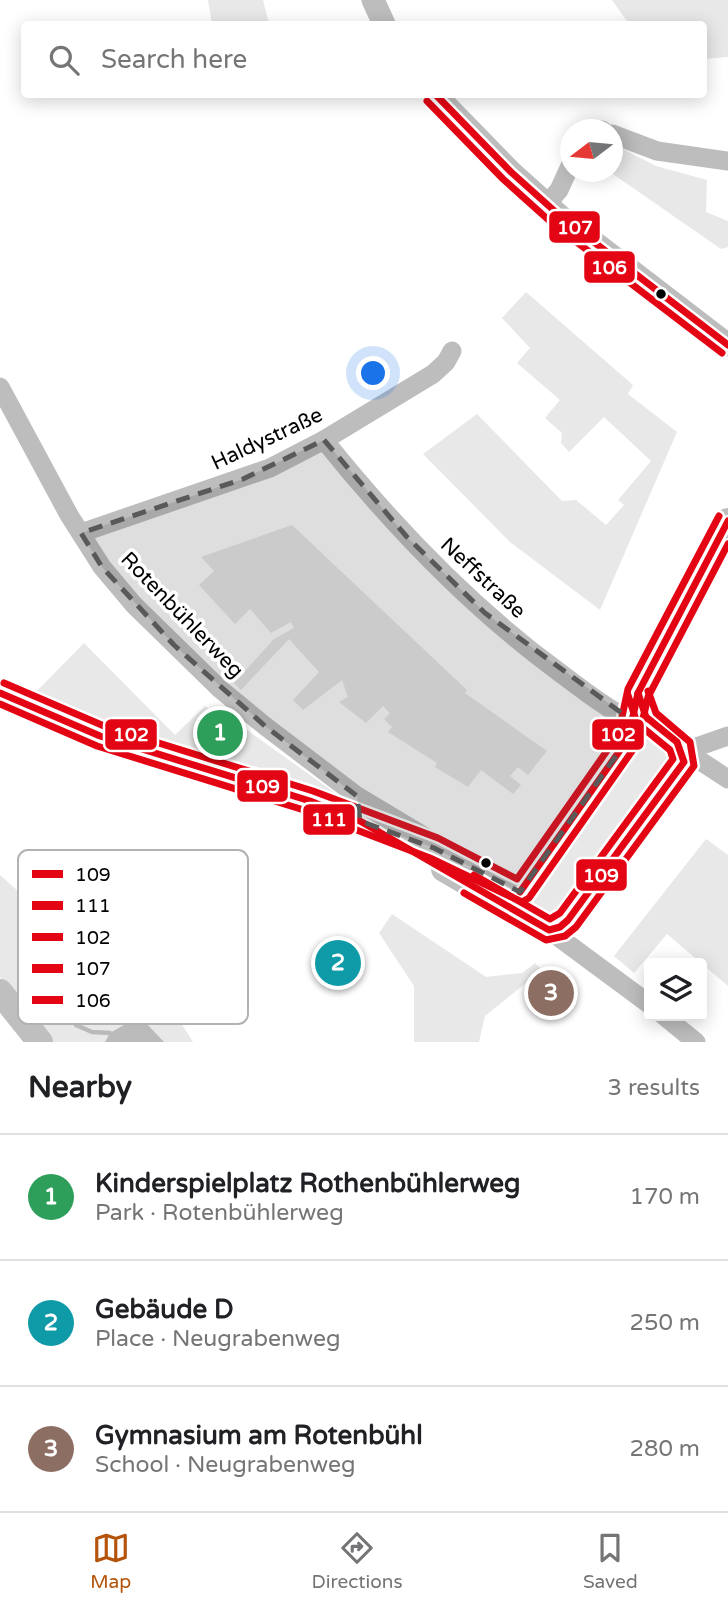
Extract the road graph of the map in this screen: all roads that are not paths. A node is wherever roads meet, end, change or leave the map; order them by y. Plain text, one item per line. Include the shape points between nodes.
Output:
1 (373, 0) edge
2 (383, 21) edge
3 (439, 98) edge
4 (623, 138) edge
5 (728, 161) edge
6 (563, 182) edge
7 (546, 205) junction
8 (723, 336) edge
9 (452, 351) dead end
10 (0, 387) edge
11 (324, 440) junction
12 (728, 521) edge
13 (81, 533) junction
14 (0, 693) edge
15 (641, 722) junction
16 (728, 736) edge
17 (685, 751) junction
18 (728, 779) edge
19 (359, 808) junction
20 (515, 899) junction
21 (549, 930) junction
22 (0, 992) edge
23 (644, 1000) edge
24 (18, 1014) edge
25 (670, 1021) edge
26 (26, 1024) edge
27 (40, 1042) edge
28 (696, 1042) edge

1 - 2 street
3 - 7 street
4 - 5 street via 657,151
6 - 7 street
7 - 8 street
9 - 11 street, Haldystraße via 433,374
10 - 13 street, Rotenbühlerweg
11 - 13 street, Haldystraße via 243,479
11 - 15 street, Neffstraße via 407,537 485,613 611,710
12 - 15 main road via 638,693
13 - 19 street, Rotenbühlerweg via 126,595 174,645
14 - 19 main road via 100,736 310,801
15 - 17 main road via 680,743
15 - 20 main road
16 - 17 street
17 - 18 street
17 - 21 main road via 677,774 569,918 561,927
19 - 20 main road
19 - 20 main road
20 - 21 main road
21 - 23 street
22 - 24 main road
25 - 28 street
26 - 27 main road

